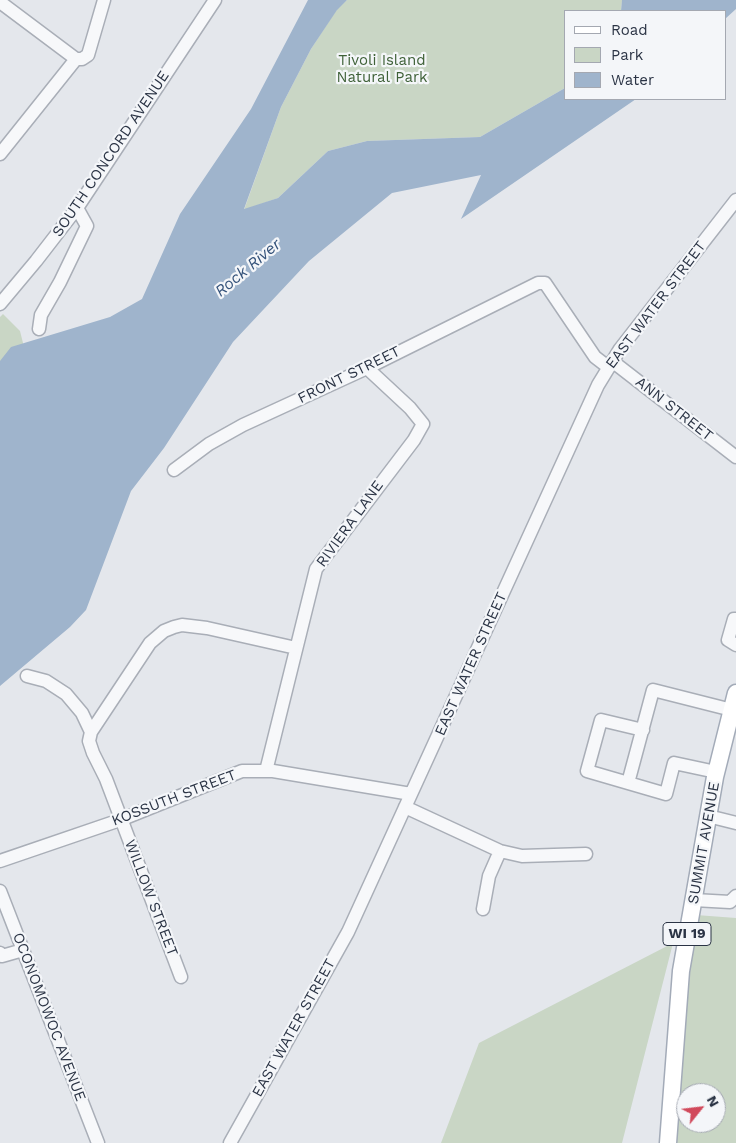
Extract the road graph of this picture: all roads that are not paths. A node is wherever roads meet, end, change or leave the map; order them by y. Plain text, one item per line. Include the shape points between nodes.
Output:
1 (104, 0) edge
2 (215, 0) edge
3 (0, 2) edge
4 (76, 59) junction
5 (0, 154) edge
6 (736, 200) edge
7 (77, 208) junction
8 (529, 287) joint
9 (0, 304) edge
10 (39, 329) dead end
11 (610, 364) junction
12 (367, 368) junction
13 (736, 457) edge
14 (174, 470) dead end
15 (736, 619) edge
16 (736, 645) edge
17 (296, 648) junction
18 (27, 676) dead end
19 (736, 694) edge
20 (732, 710) junction
21 (643, 730) junction
22 (91, 732) junction
23 (266, 771) junction
24 (716, 772) junction
25 (628, 784) junction
26 (411, 794) junction
27 (406, 807) junction
28 (708, 816) junction
29 (120, 820) junction
30 (736, 824) edge
31 (500, 851) junction
32 (586, 854) dead end
33 (0, 861) edge
34 (0, 891) edge
35 (736, 896) edge
36 (694, 900) junction
37 (483, 909) dead end
38 (23, 950) junction
39 (0, 952) edge
40 (181, 977) dead end
41 (98, 1143) edge
42 (230, 1143) edge
43 (668, 1143) edge

1 - 4 street via 88,55
2 - 7 street, SOUTH CONCORD AVENUE
3 - 4 street
4 - 5 street
6 - 11 street, EAST WATER STREET
7 - 9 street, SOUTH CONCORD AVENUE
7 - 10 street via 87,226 41,315
8 - 11 street, ANN STREET via 545,283 595,358
8 - 12 street, FRONT STREET
11 - 13 street, ANN STREET
11 - 26 street, EAST WATER STREET
12 - 14 street, FRONT STREET via 243,425 209,444
12 - 17 street, RIVIERA LANE via 423,424 316,569
15 - 16 street via 728,640
17 - 22 street via 207,628 182,625 164,631 150,643
17 - 23 street, RIVIERA LANE
18 - 22 street via 46,681 66,694 82,713
19 - 20 main road, SUMMIT AVENUE / WI 19
20 - 21 street via 653,690
20 - 24 main road, SUMMIT AVENUE / WI 19
21 - 25 street
21 - 25 street via 601,720 587,771
22 - 29 street, WILLOW STREET via 89,741
23 - 26 street, KOSSUTH STREET
23 - 29 street, KOSSUTH STREET via 242,771
24 - 25 street via 674,764 666,794
24 - 28 main road, SUMMIT AVENUE / WI 19
26 - 27 street, EAST WATER STREET
27 - 31 street
27 - 42 street, EAST WATER STREET via 344,939
28 - 30 street
28 - 36 main road, SUMMIT AVENUE / WI 19
29 - 33 street, KOSSUTH STREET
29 - 40 street, WILLOW STREET
31 - 32 street via 522,856
31 - 37 street via 489,876
34 - 38 street, OCONOMOWOC AVENUE
35 - 36 street via 730,902
36 - 43 main road, SUMMIT AVENUE / WI 19 via 681,971
38 - 39 street via 2,956
38 - 41 street, OCONOMOWOC AVENUE

